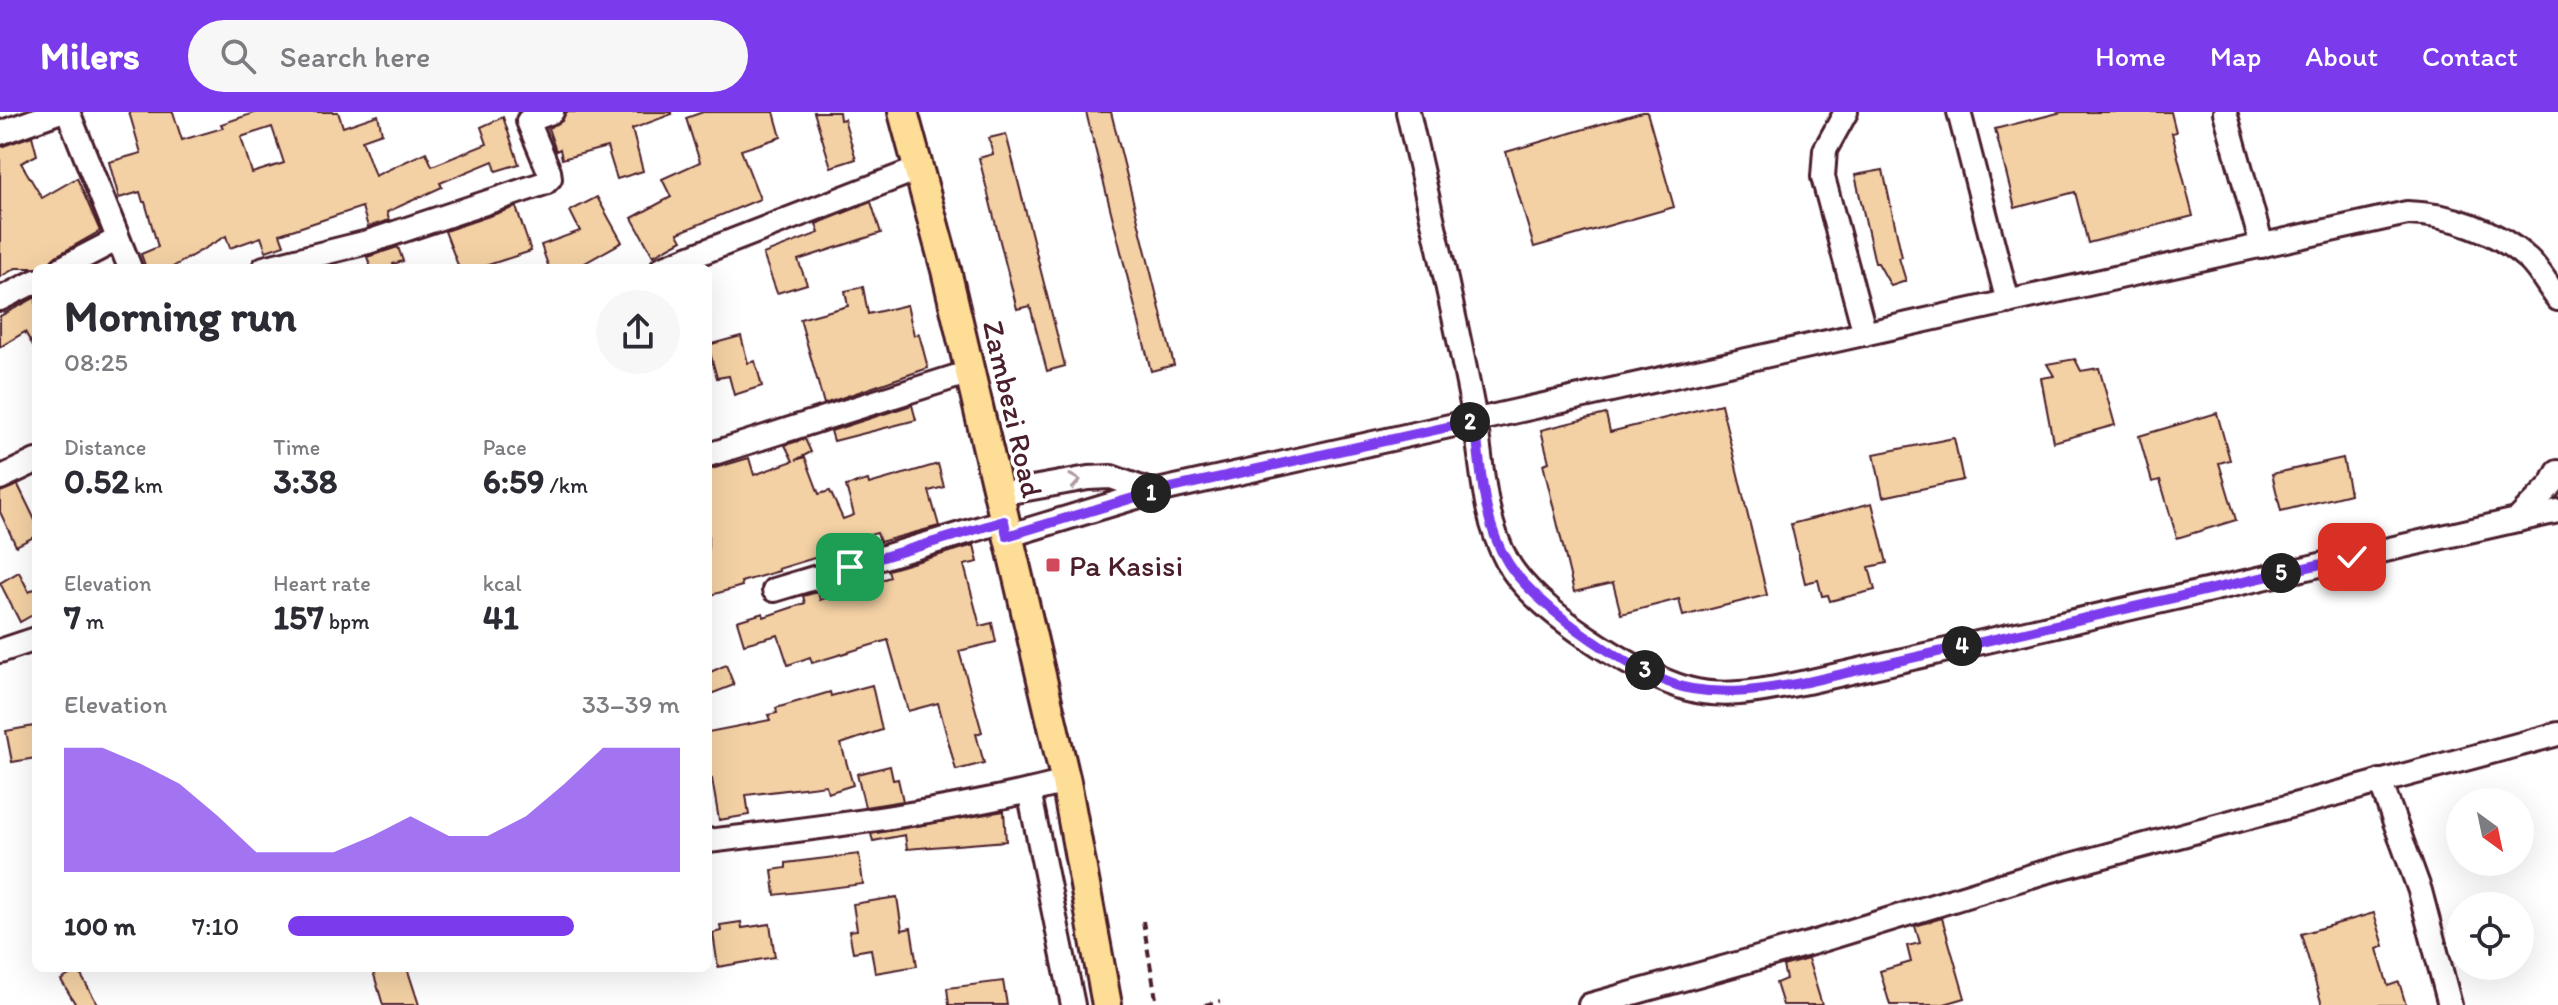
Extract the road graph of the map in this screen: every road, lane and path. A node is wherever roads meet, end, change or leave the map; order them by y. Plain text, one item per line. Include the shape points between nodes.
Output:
1 (58, 112) edge
2 (68, 112) edge
3 (552, 112) edge
4 (903, 112) edge
5 (1408, 112) edge
6 (1846, 112) edge
7 (1959, 112) edge
8 (2225, 112) edge
9 (0, 133) edge
10 (918, 169) junction
11 (118, 239) junction
12 (2262, 246) junction
13 (70, 264) edge
14 (128, 264) edge
15 (280, 264) edge
16 (672, 264) edge
17 (32, 283) edge
18 (0, 299) edge
19 (2558, 299) edge
20 (2008, 302) junction
21 (1865, 334) junction
22 (970, 372) junction
23 (1475, 421) junction
24 (712, 454) edge
25 (32, 463) edge
26 (2558, 472) edge
27 (0, 478) edge
28 (1153, 492) junction
29 (2558, 511) edge
30 (1003, 517) junction
31 (2517, 520) junction
32 (774, 590) dead end
33 (32, 640) edge
34 (0, 651) edge
35 (2558, 734) edge
36 (2380, 781) junction
37 (1066, 782) junction
38 (1029, 791) junction
39 (712, 841) edge
40 (1143, 921) dead end
41 (1220, 1001) dead end
42 (1102, 1004) edge
43 (1073, 1005) edge
44 (1157, 1005) edge
45 (1205, 1005) edge
46 (1590, 1005) edge
47 (2450, 1005) edge

1 - 9 street
2 - 11 street
3 - 15 street via 528,121 549,171 545,183 368,242
4 - 10 main road, Zambezi Road
5 - 23 street
6 - 21 street via 1825,150 1823,177
7 - 20 street
8 - 12 street
10 - 16 street
10 - 22 main road, Zambezi Road
11 - 13 street
11 - 14 street
12 - 19 street via 2407,213 2433,214 2475,226 2528,259
12 - 20 street
17 - 18 street
20 - 21 street
21 - 23 street
22 - 24 street
22 - 30 main road, Zambezi Road
23 - 28 street
23 - 31 street via 1487,512 1507,562 1534,594 1582,634 1648,672 1688,689 1740,694
25 - 27 street
26 - 31 street
28 - 30 street
30 -> 28 street via 1111,477
29 - 31 street
30 - 32 street
30 - 37 main road, Zambezi Road
33 - 34 street
35 - 36 street
36 - 46 street
36 - 47 street via 2420,891
37 - 38 street
37 - 42 main road, Zambezi Road
38 - 39 street
38 - 43 street
40 - 44 path
41 - 45 path

